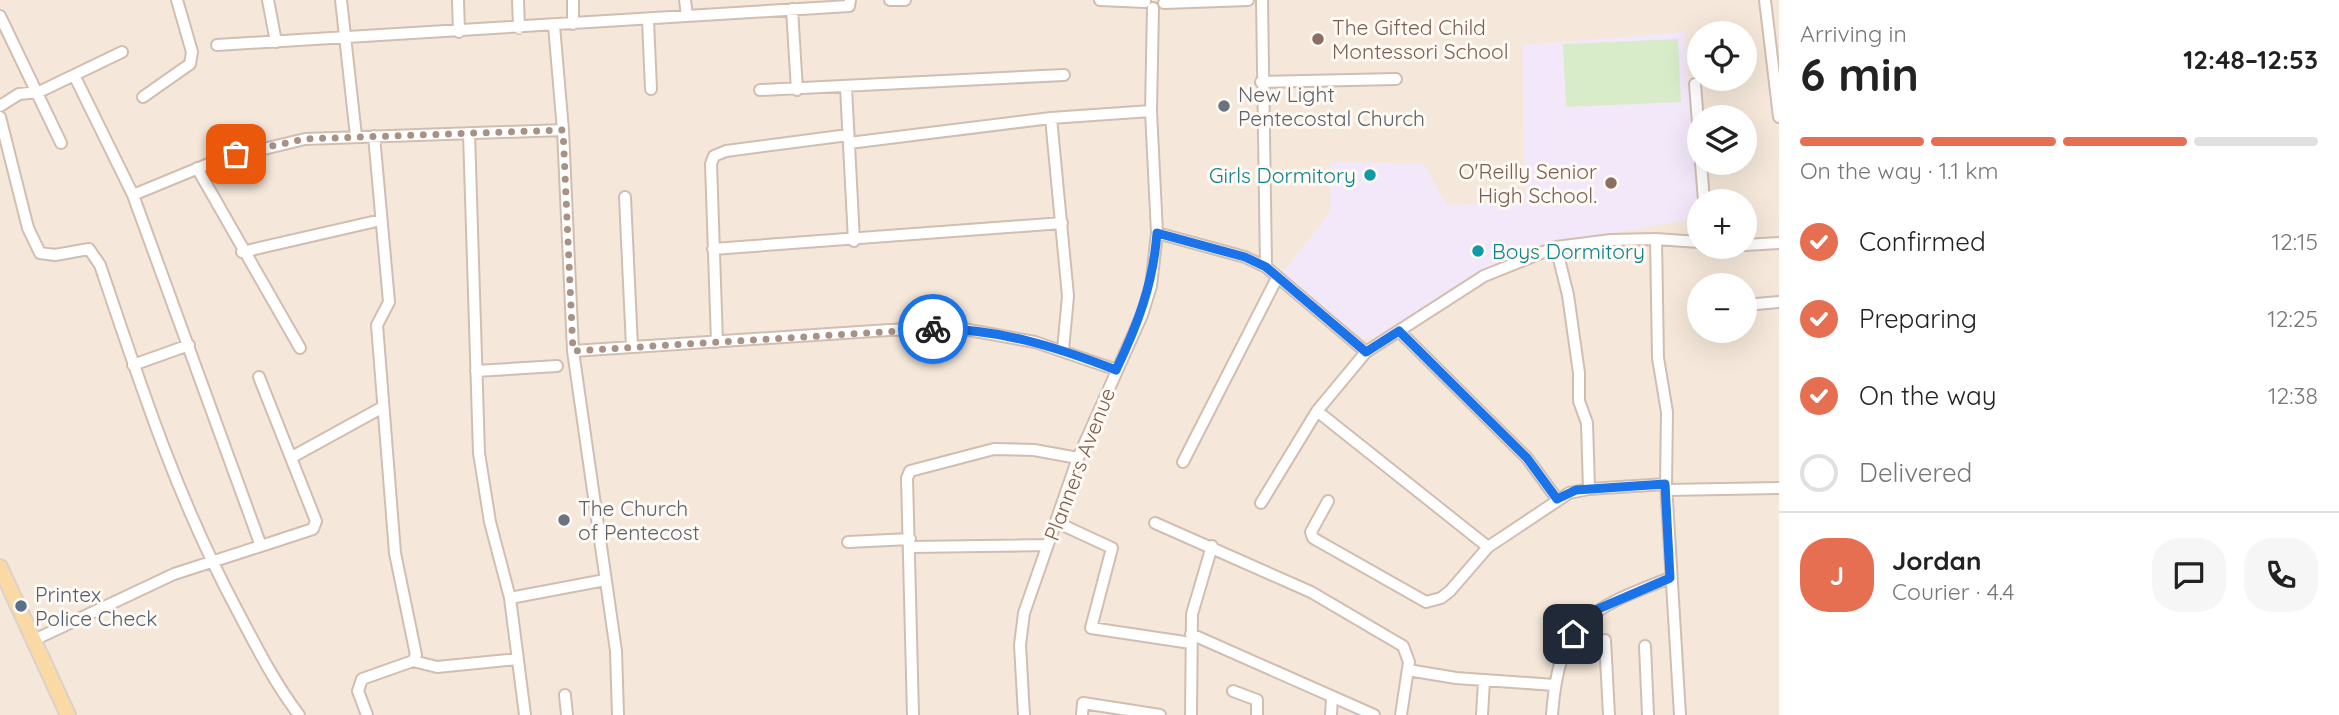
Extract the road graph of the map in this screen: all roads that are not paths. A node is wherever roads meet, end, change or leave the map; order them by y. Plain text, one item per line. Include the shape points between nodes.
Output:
1 (177, 0) edge
2 (268, 0) edge
3 (341, 0) edge
4 (458, 0) edge
5 (518, 0) edge
6 (573, 0) edge
7 (685, 0) edge
8 (890, 0) edge
9 (905, 0) edge
10 (1100, 0) edge
11 (1248, 0) edge
12 (1262, 0) edge
13 (1765, 0) edge
14 (1165, 1) edge
15 (849, 3) edge
16 (1148, 3) edge
17 (773, 5) edge
18 (792, 9) junction
19 (0, 16) edge
20 (687, 16) junction
21 (648, 20) junction
22 (573, 24) junction
23 (554, 26) junction
24 (519, 28) junction
25 (459, 32) junction
26 (346, 38) junction
27 (276, 42) junction
28 (217, 45) dead end
29 (122, 52) dead end
30 (1064, 75) dead end
31 (75, 77) junction
32 (1396, 79) dead end
33 (1261, 82) junction
34 (846, 87) junction
35 (651, 89) dead end
36 (760, 90) dead end
37 (797, 90) junction
38 (38, 92) junction
39 (143, 97) dead end
40 (0, 106) edge
41 (1151, 111) junction
42 (0, 117) edge
43 (1779, 117) edge
44 (1051, 118) junction
45 (563, 130) junction
46 (469, 133) junction
47 (356, 136) junction
48 (374, 136) junction
49 (849, 139) junction
50 (61, 143) dead end
51 (197, 168) junction
52 (134, 195) junction
53 (625, 197) dead end
54 (381, 220) junction
55 (1062, 223) junction
56 (1157, 233) junction
57 (1656, 239) junction
58 (854, 241) junction
59 (1687, 241) edge
60 (1779, 243) edge
61 (1757, 244) edge
62 (1556, 247) junction
63 (712, 249) junction
64 (242, 252) junction
65 (1266, 267) junction
66 (1277, 278) junction
67 (1779, 302) edge
68 (1757, 304) edge
69 (1399, 331) junction
70 (717, 342) junction
71 (189, 345) junction
72 (632, 347) junction
73 (300, 348) dead end
74 (1063, 350) junction
75 (573, 351) junction
76 (1366, 352) junction
77 (132, 365) junction
78 (557, 366) dead end
79 (1116, 370) junction
80 (476, 372) junction
81 (259, 377) dead end
82 (383, 407) junction
83 (1317, 411) junction
84 (292, 457) junction
85 (1078, 458) junction
86 (1183, 461) dead end
87 (1666, 487) junction
88 (1779, 488) edge
89 (1589, 489) junction
90 (1557, 499) junction
91 (1328, 501) dead end
92 (1261, 503) dead end
93 (1056, 522) junction
94 (1155, 523) dead end
95 (848, 542) dead end
96 (911, 543) junction
97 (1047, 545) junction
98 (261, 546) junction
99 (1212, 546) junction
100 (1488, 547) junction
101 (211, 561) junction
102 (0, 568) edge
103 (1670, 578) junction
104 (605, 580) junction
105 (510, 598) junction
106 (1191, 638) junction
107 (34, 640) junction
108 (1605, 640) dead end
109 (1645, 646) dead end
110 (518, 659) junction
111 (413, 662) junction
112 (1408, 670) junction
113 (1484, 681) junction
114 (1554, 685) junction
115 (1233, 691) dead end
116 (565, 695) dead end
117 (1332, 697) junction
118 (68, 715) edge
119 (299, 715) edge
120 (368, 715) edge
121 (525, 715) edge
122 (567, 715) edge
123 (618, 715) edge
124 (913, 715) edge
125 (1024, 715) edge
126 (1082, 715) edge
127 (1160, 715) edge
128 (1191, 715) edge
129 (1257, 715) edge
130 (1331, 715) edge
131 (1374, 715) edge
132 (1402, 715) edge
133 (1482, 715) edge
134 (1552, 715) edge
135 (1609, 715) edge
136 (1648, 715) edge
137 (1680, 715) edge

1 - 39 street via 191,47 190,64
2 - 27 street
3 - 26 street
4 - 25 street
5 - 24 street
6 - 22 street
7 - 20 street
8 - 9 street
10 - 16 street
11 - 14 street
12 - 33 street
13 - 43 street
14 - 16 street
15 - 18 street
16 - 41 street, Planners Avenue
17 - 18 street
17 - 20 street
18 - 37 street
19 - 38 street
20 - 21 street
21 - 22 street
21 - 35 street
22 - 23 street
23 - 24 street
23 - 45 street
24 - 25 street
25 - 26 street
26 - 27 street
26 - 47 street
27 - 28 street
29 - 31 street
30 - 34 street
31 - 38 street
31 - 52 street
32 - 33 street
33 - 65 street
34 - 37 street
34 - 49 street
36 - 37 street
38 - 40 street via 19,94
38 - 50 street
41 - 44 street
41 - 56 street, Planners Avenue
42 - 77 street via 28,228 40,253 92,250
44 - 49 street
44 - 55 street
45 - 46 street
45 - 75 street
46 - 48 street
46 - 80 street
47 - 48 street
47 - 51 street via 254,148
48 - 54 street
49 - 58 street
49 - 63 street via 714,156 710,164
51 - 52 street
51 - 64 street
52 - 71 street
53 - 72 street
54 - 64 street
54 - 82 street via 389,302 377,325
55 - 58 street
55 - 74 street via 1068,296
56 - 65 street
56 - 79 street, Planners Avenue via 1151,286
57 - 59 street
57 - 62 street
57 - 87 street via 1658,358 1667,412
58 - 63 street
60 - 61 street
62 - 69 street via 1484,276
62 - 89 street via 1568,295 1579,373 1578,401 1587,423
63 - 70 street
64 - 73 street
65 - 66 street
66 - 76 street
66 - 86 street
67 - 68 street
69 - 76 street
69 - 90 street via 1527,458
70 - 72 street
70 - 74 street via 958,328
71 - 77 street
71 - 98 street
72 - 75 street
74 - 79 street
75 - 104 street
76 - 83 street
77 - 101 street via 168,465
78 - 80 street
79 - 85 street, Planners Avenue
80 - 105 street via 479,453 490,522
81 - 84 street
82 - 84 street
82 - 111 street via 395,553 416,654
83 - 92 street
83 - 100 street
84 - 98 street via 315,525
85 - 93 street, Planners Avenue
85 - 96 street via 995,449 915,468 907,478
87 - 88 street
87 - 89 street
87 - 103 street
89 - 90 street
90 - 100 street
91 - 100 street via 1311,532 1313,538 1426,602 1450,591
93 - 97 street, Planners Avenue
93 - 106 street via 1112,548 1091,628
94 - 99 street
95 - 96 street
96 - 97 street
96 - 124 street
97 - 125 street, Planners Avenue via 1020,634
98 - 101 street
99 - 106 street via 1194,604
99 - 112 street via 1311,592 1394,641 1406,652
101 - 107 street
101 - 119 street via 267,667
102 - 107 main road
103 - 114 street via 1586,617 1565,646
103 - 137 street
104 - 105 street
104 - 123 street via 616,651
105 - 110 street
106 - 117 street
106 - 128 street
107 - 118 main road
108 - 135 street
109 - 136 street
110 - 111 street via 437,667
110 - 121 street
111 - 120 street via 362,678 358,691
112 - 113 street
112 - 132 street
113 - 114 street
113 - 133 street
114 - 134 street
115 - 129 street via 1257,700
116 - 122 street
117 - 130 street
117 - 131 street
126 - 127 street via 1083,703

